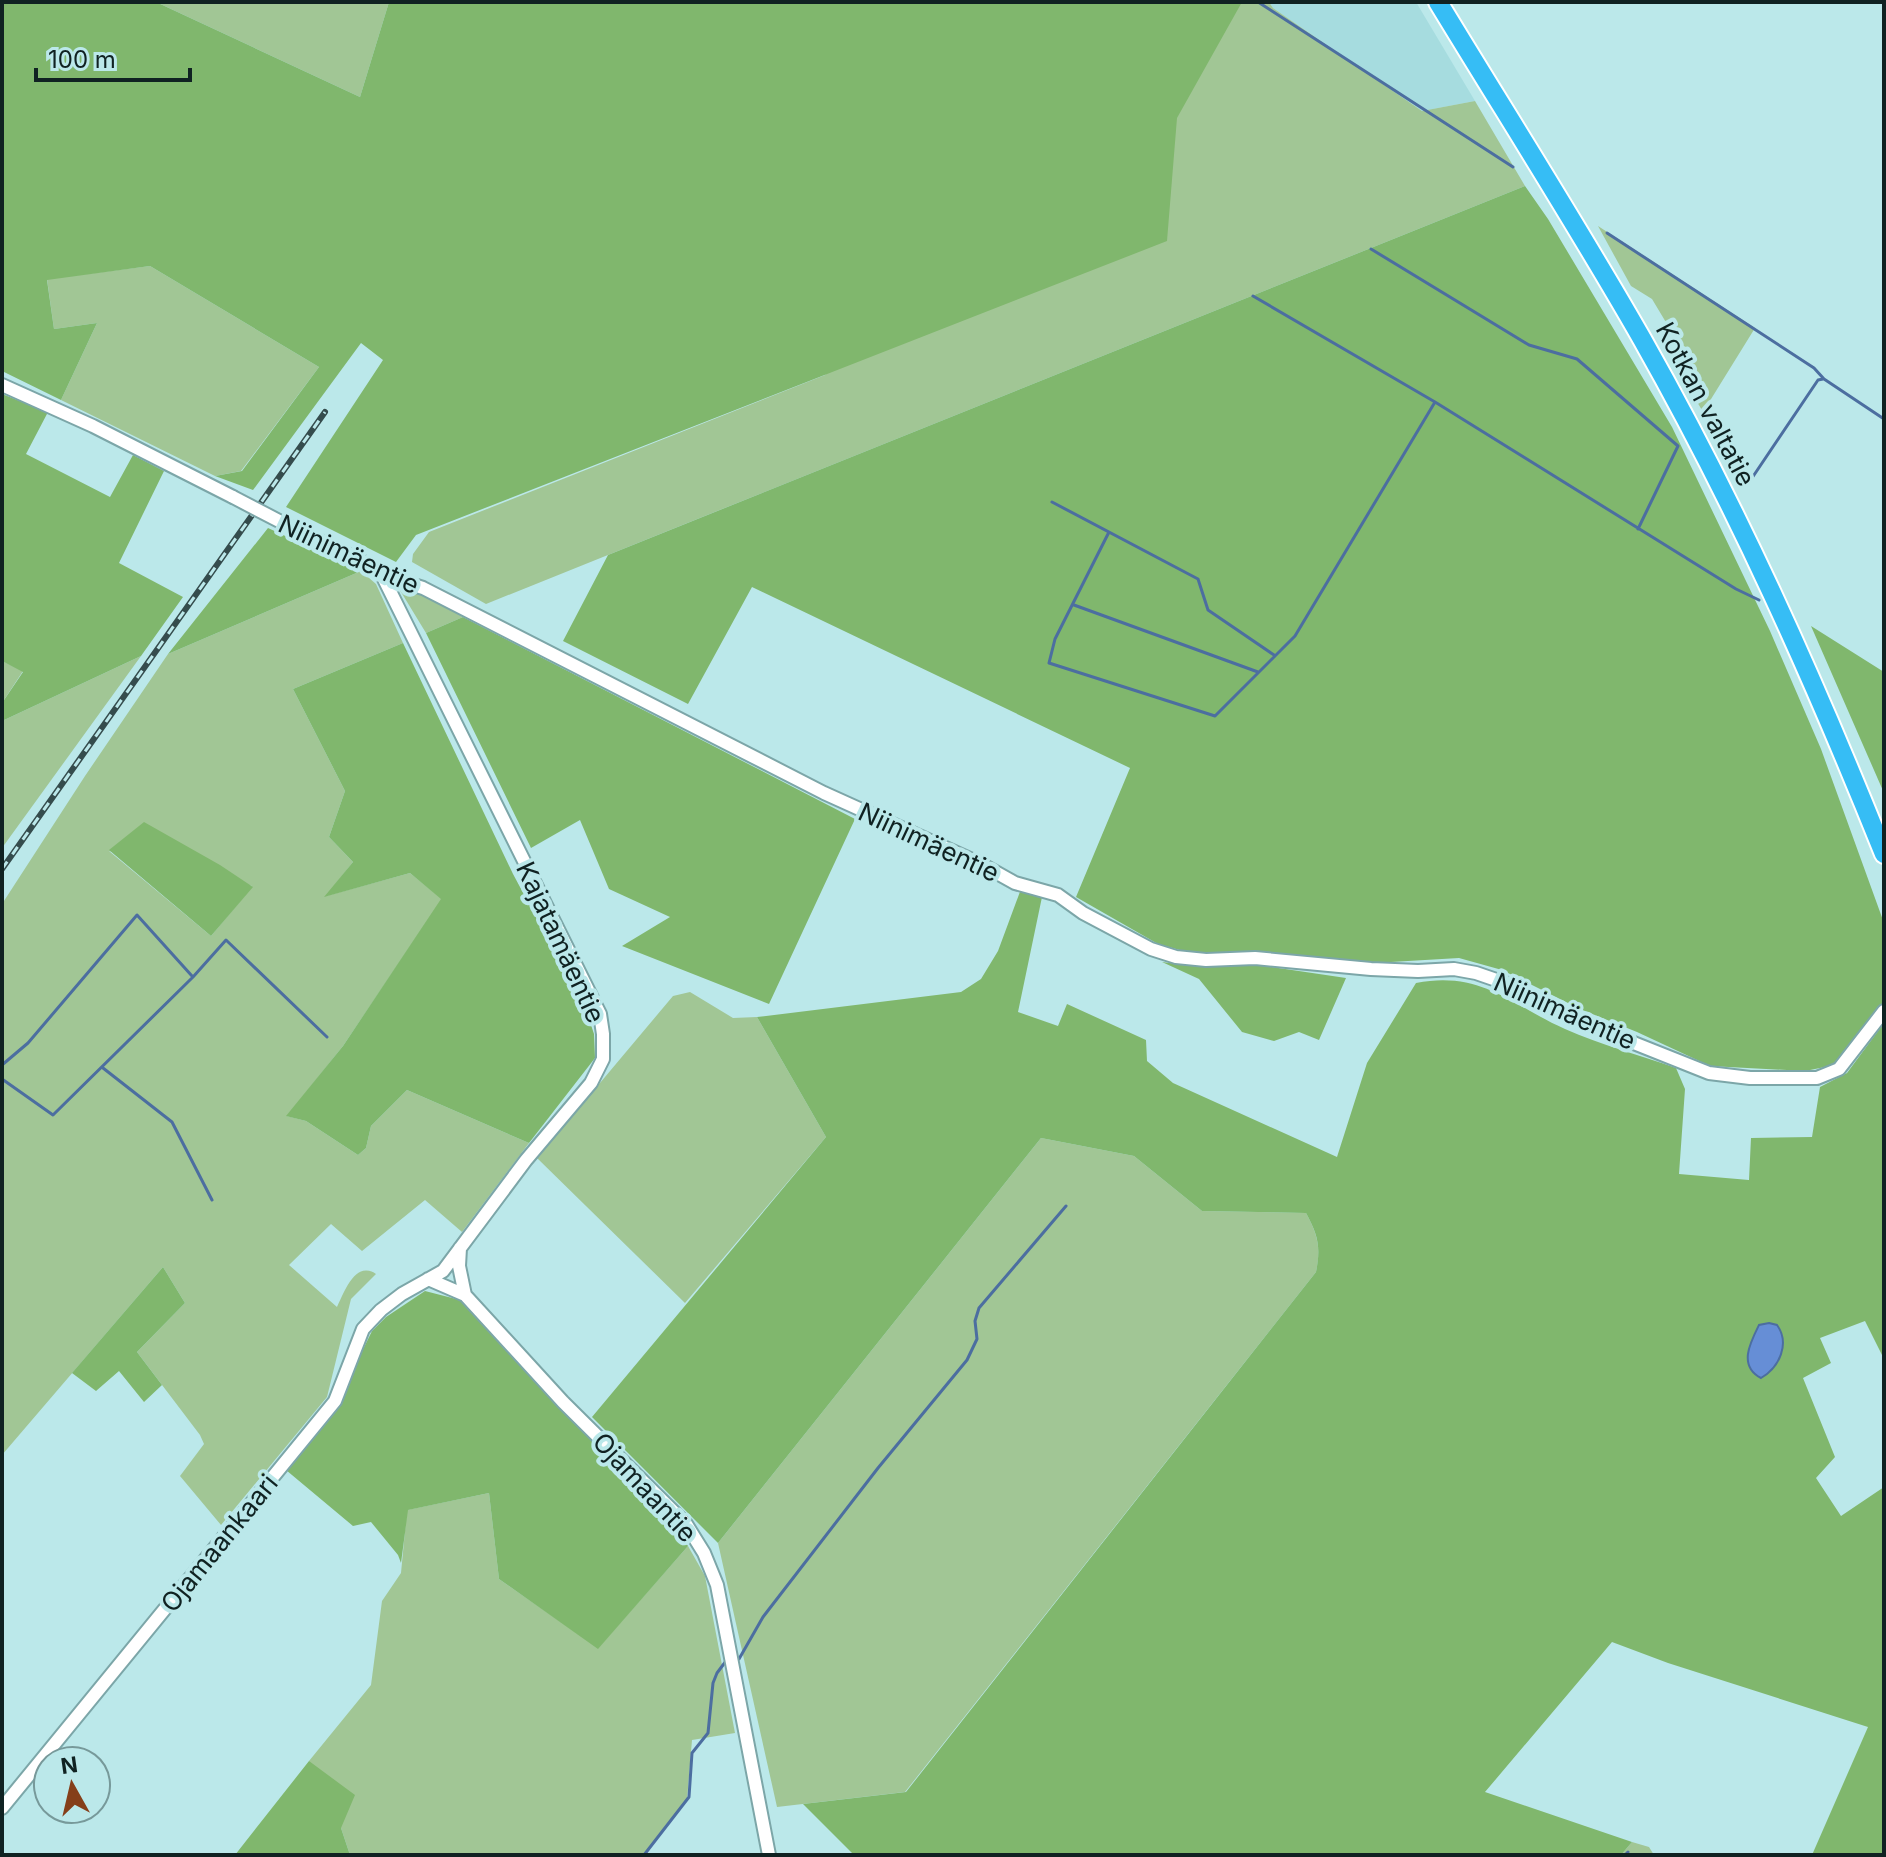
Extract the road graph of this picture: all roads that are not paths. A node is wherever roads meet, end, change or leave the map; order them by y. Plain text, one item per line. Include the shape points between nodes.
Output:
1 (1438, 2) edge
2 (2, 385) edge
3 (382, 575) junction
4 (1884, 854) edge
5 (1884, 1011) edge
6 (460, 1245) junction
7 (428, 1279) junction
8 (465, 1295) junction
9 (2, 1808) edge
10 (769, 1855) edge

1 - 4 highway, Kotkan valtatie via 1642,339 1716,476 1831,721
2 - 3 street, Niinimäentie, bridge via 93,426
3 - 5 street, Niinimäentie via 423,588 824,793 1015,883 1058,895 1151,949 1176,957 1476,973 1709,1073 1750,1078 1817,1078 1839,1069
3 - 6 street, Kajatamäentie via 600,1014 603,1034 603,1059 591,1083
6 - 7 street, Kajatamäentie via 443,1271
6 - 8 street
7 - 8 street, Ojamaantie
7 - 9 street, Ojamaankaari via 390,1303 363,1329 335,1401
8 - 10 street, Ojamaantie via 686,1524 704,1553 717,1585

